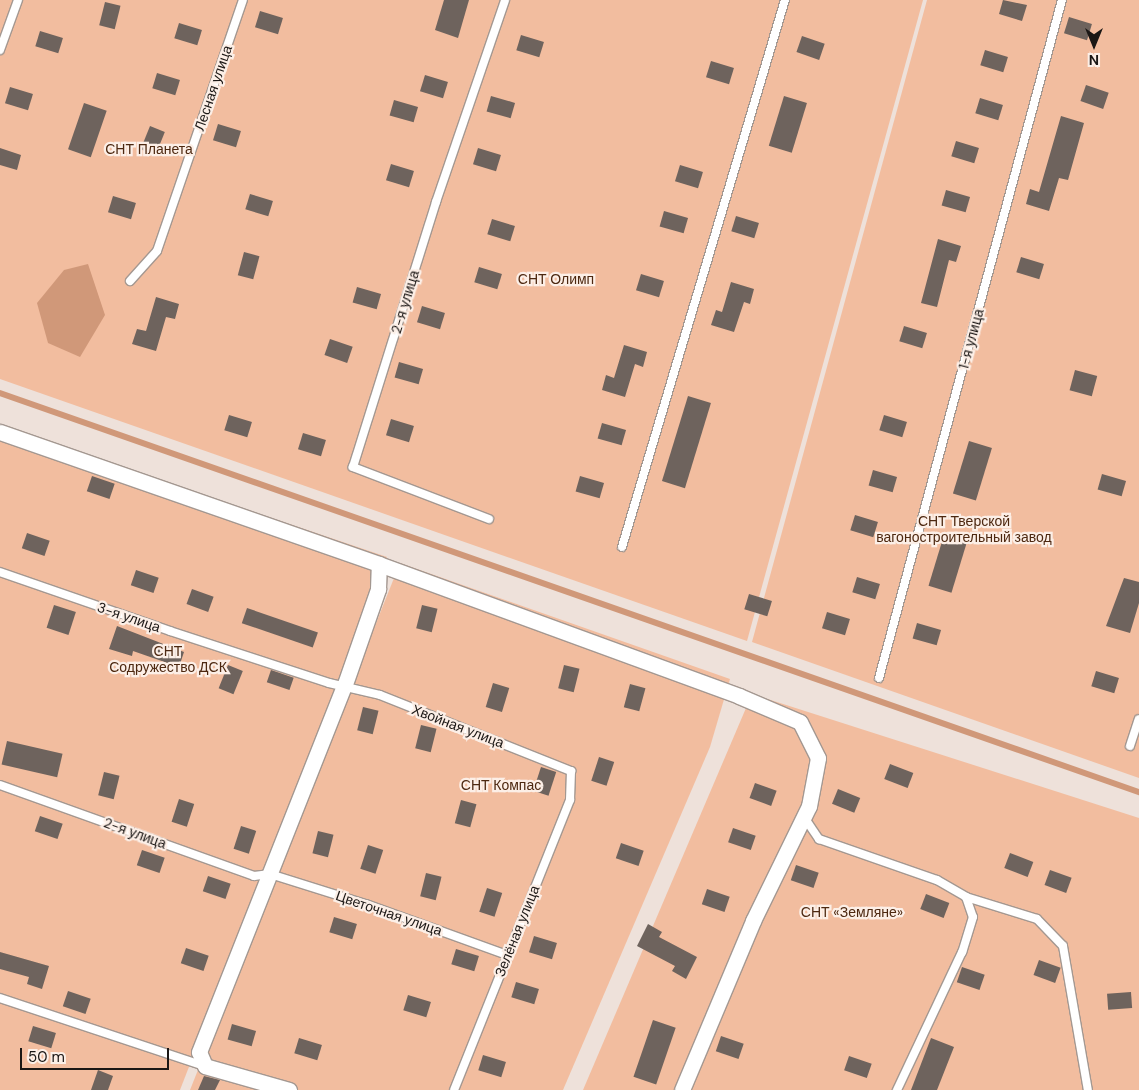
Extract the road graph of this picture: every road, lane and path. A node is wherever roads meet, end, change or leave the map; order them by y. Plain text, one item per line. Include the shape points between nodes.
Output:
1 (18, 0) edge
2 (243, 0) edge
3 (505, 0) edge
4 (785, 0) edge
5 (1062, 0) edge
6 (0, 50) edge
7 (130, 281) dead end
8 (0, 432) edge
9 (490, 520) dead end
10 (622, 547) dead end
11 (379, 564) junction
12 (0, 572) edge
13 (880, 678) dead end
14 (345, 684) junction
15 (1139, 719) edge
16 (1130, 746) dead end
17 (571, 771) joint
18 (0, 785) edge
19 (804, 817) junction
20 (270, 874) junction
21 (966, 897) junction
22 (507, 955) junction
23 (0, 998) edge
24 (205, 1066) junction
25 (288, 1090) edge
26 (454, 1090) edge
27 (682, 1090) edge
28 (897, 1090) edge
29 (1088, 1090) edge

1 - 6 lane
2 - 7 lane, Лесная улица via 157,251
3 - 9 lane, 2-я улица via 436,202 353,467
4 - 10 lane
5 - 13 lane, 1-я улица
8 - 11 street
11 - 14 street via 378,589
11 - 19 street via 739,696 800,722 818,758
12 - 14 lane, 3-я улица via 170,632 329,683
14 - 17 lane, Хвойная улица
14 - 20 street
15 - 16 lane
17 - 22 lane, Зелёная улица via 570,800
18 - 20 lane, 2-я улица via 254,876
19 - 21 lane via 819,839 937,880
19 - 27 street via 753,921
20 - 22 lane, Цветочная улица via 366,904
20 - 24 street via 199,1052
21 - 28 lane via 973,917 962,952
21 - 29 lane via 1037,919 1063,946
22 - 26 lane, Зелёная улица
23 - 24 lane
24 - 25 street

